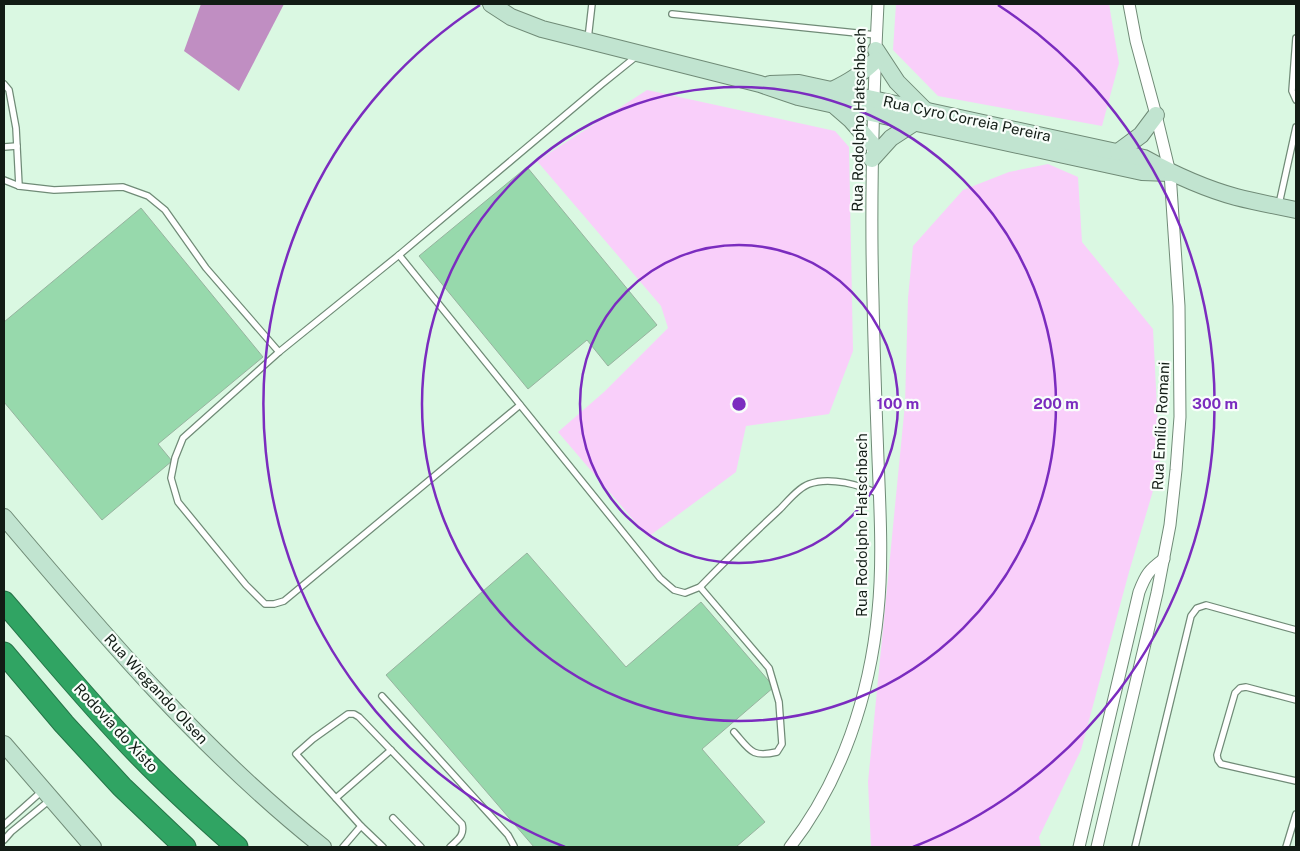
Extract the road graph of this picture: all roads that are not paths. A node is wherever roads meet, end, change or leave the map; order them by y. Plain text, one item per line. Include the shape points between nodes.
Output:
1 (491, 4) edge
2 (592, 4) edge
3 (878, 4) edge
4 (1129, 4) edge
5 (672, 14) dead end
6 (1296, 38) edge
7 (588, 41) junction
8 (876, 48) junction
9 (639, 54) junction
10 (4, 84) edge
11 (833, 98) junction
12 (1296, 100) edge
13 (873, 106) junction
14 (926, 110) junction
15 (1156, 115) junction
16 (914, 122) junction
17 (1296, 127) edge
18 (17, 146) junction
19 (4, 147) edge
20 (872, 151) junction
21 (1118, 152) junction
22 (1170, 173) junction
23 (4, 180) edge
24 (19, 186) junction
25 (1279, 206) junction
26 (1296, 210) edge
27 (399, 255) junction
28 (279, 352) junction
29 (520, 405) junction
30 (879, 494) junction
31 (4, 517) edge
32 (1164, 559) junction
33 (700, 587) junction
34 (4, 602) edge
35 (1296, 630) edge
36 (4, 653) edge
37 (382, 696) dead end
38 (1296, 700) edge
39 (734, 732) dead end
40 (4, 744) edge
41 (391, 750) junction
42 (1296, 781) edge
43 (47, 794) junction
44 (336, 798) junction
45 (1296, 814) edge
46 (393, 818) dead end
47 (4, 825) edge
48 (361, 826) junction
49 (4, 840) edge
50 (93, 847) edge
51 (186, 847) edge
52 (237, 847) edge
53 (323, 847) edge
54 (343, 847) edge
55 (383, 847) edge
56 (422, 847) edge
57 (450, 847) edge
58 (513, 847) edge
59 (790, 847) edge
60 (1079, 847) edge
61 (1096, 847) edge
62 (1135, 847) edge
63 (1286, 847) edge

1 - 7 street, Rua Cyro Correia Pereira via 527,24
2 - 7 lane
3 - 8 street, Rua Rodolpho Hatschbach
4 - 15 street, Rua Emílio Romani
5 - 8 lane
6 - 12 lane via 1292,91
7 - 9 street, Rua Cyro Correia Pereira
8 - 11 street via 861,74
8 - 13 street, Rua Rodolpho Hatschbach
8 - 14 street via 897,82
9 - 11 street, Rua Cyro Correia Pereira via 760,84 798,97
9 - 27 lane
10 - 18 lane via 9,90
11 - 13 street, Rua Cyro Correia Pereira
11 - 20 street
13 - 14 street, Rua Cyro Correia Pereira
13 - 16 street, Rua Cyro Correia Pereira
13 - 20 street, Rua Rodolpho Hatschbach
14 - 21 street, Rua Cyro Correia Pereira
15 - 21 street via 1141,135
15 - 22 street, Rua Emílio Romani
16 - 20 street
16 - 22 street, Rua Cyro Correia Pereira via 1142,172
17 - 25 lane
18 - 19 lane
18 - 24 lane
20 - 30 street, Rua Rodolpho Hatschbach via 872,287
21 - 22 street, Rua Cyro Correia Pereira via 1144,158
22 - 25 street, Rua Cyro Correia Pereira via 1228,195
22 - 32 street, Rua Emílio Romani via 1179,306 1180,417
23 - 24 lane
24 - 28 lane via 54,190 123,187 148,196 165,210 206,268
25 - 26 street, Rua Cyro Correia Pereira
27 - 28 lane
27 - 29 lane
28 - 29 lane via 183,438 171,478 178,502 265,604 284,600
29 - 33 lane via 660,578 674,590 685,593
30 - 33 lane via 863,487 826,481 808,484
30 - 59 street, Rua Rodolpho Hatschbach via 878,608 862,699 854,728 833,777
31 - 53 street, Rua Wiegando Olsen via 201,738 265,800
32 - 60 street via 1151,568 1139,592
32 - 61 street, Rua Emílio Romani
33 - 39 lane via 769,668 779,702 782,744 777,752 765,755 752,752
34 - 52 highway, Rodovia do Xisto via 140,756
35 - 62 lane via 1206,605 1197,608 1191,616
36 - 51 highway via 122,787
37 - 58 lane via 508,835
38 - 42 lane via 1240,688 1235,693 1217,755 1221,764
40 - 43 street
41 - 44 lane
41 - 44 lane via 354,714 348,714 313,739 296,754
41 - 57 lane via 462,824 462,835
43 - 47 lane
43 - 49 lane
43 - 50 street
44 - 48 lane
45 - 63 lane
46 - 56 lane
48 - 54 lane
48 - 55 lane

